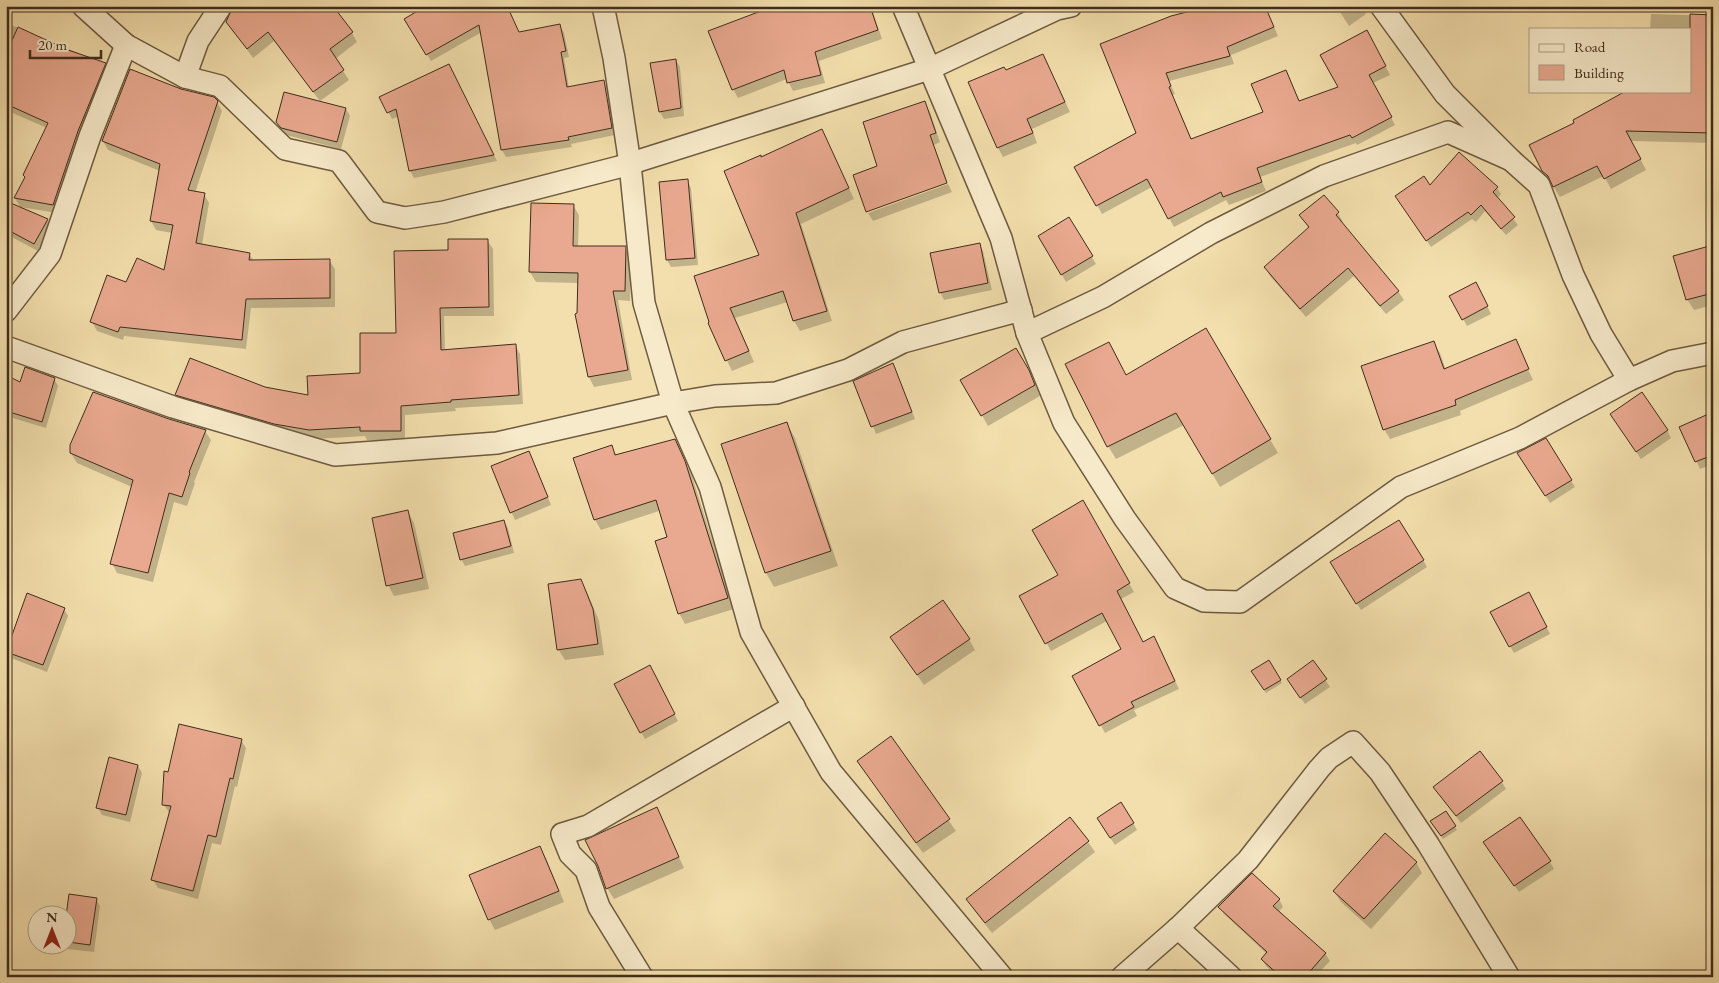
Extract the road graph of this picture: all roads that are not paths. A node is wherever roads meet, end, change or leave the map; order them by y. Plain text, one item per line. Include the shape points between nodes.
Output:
1 (83, 6) edge
2 (221, 6) edge
3 (603, 6) edge
4 (903, 6) edge
5 (1380, 6) edge
6 (1062, 7) edge
7 (126, 45) junction
8 (929, 69) junction
9 (186, 77) junction
10 (1510, 160) junction
11 (630, 164) junction
12 (1021, 310) junction
13 (6, 311) edge
14 (1027, 333) junction
15 (6, 347) edge
16 (1713, 353) edge
17 (1629, 380) junction
18 (674, 403) junction
19 (794, 706) junction
20 (1178, 928) junction
21 (642, 977) edge
22 (1002, 977) edge
23 (1122, 977) edge
24 (1231, 977) edge
25 (1509, 977) edge

1 - 7 street
2 - 9 street via 198,41
3 - 11 street
4 - 8 street
5 - 10 street via 1445,94
6 - 8 street
7 - 9 street
7 - 13 street via 90,136 50,254
8 - 11 street
8 - 12 street via 1001,238
9 - 11 street via 220,86 285,149 339,161 378,212 405,218 444,212
10 - 14 street via 1448,132 1324,176 1211,233 1103,297
10 - 17 street via 1539,185 1572,275 1601,334
11 - 18 street via 644,303
12 - 14 street
12 - 18 street via 903,342 848,370 776,393 716,396
14 - 17 street via 1064,423 1125,519 1175,588 1204,600 1240,602 1401,487 1520,438
15 - 18 street via 172,407 335,455 497,443
16 - 17 street via 1672,361
18 - 19 street via 710,487 751,632
19 - 21 street via 588,826 562,834 570,854 586,870 599,907
19 - 22 street via 831,772
20 - 23 street
20 - 24 street
20 - 25 street via 1248,860 1329,758 1353,742 1380,772 1428,844

